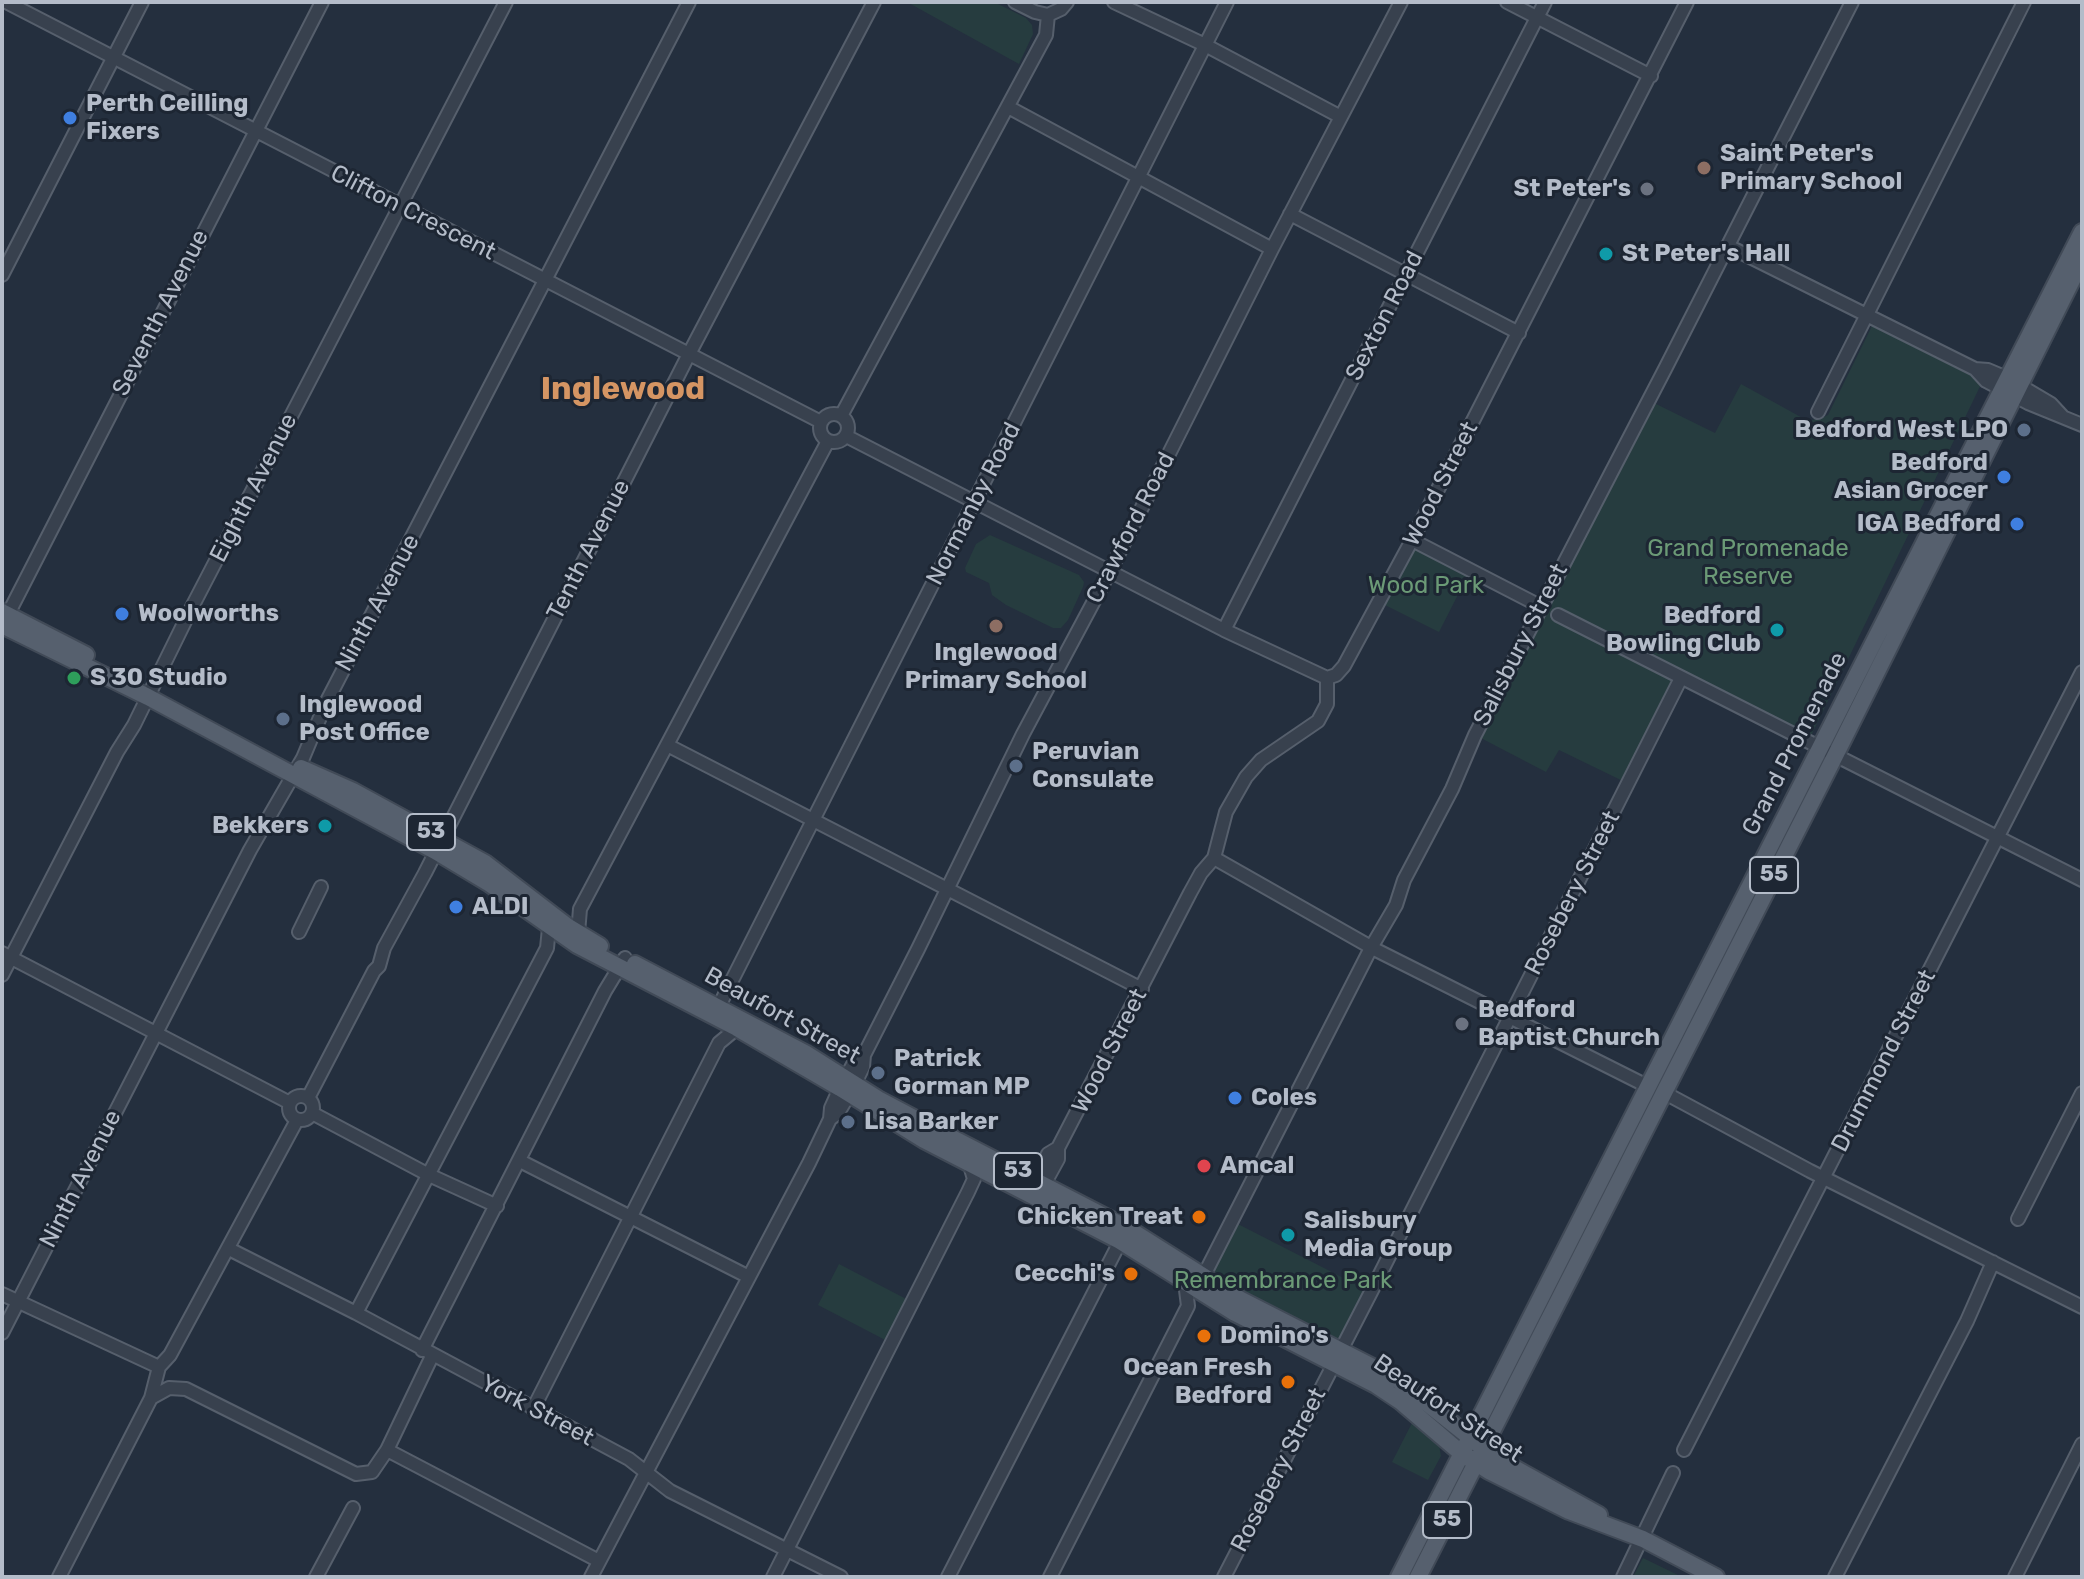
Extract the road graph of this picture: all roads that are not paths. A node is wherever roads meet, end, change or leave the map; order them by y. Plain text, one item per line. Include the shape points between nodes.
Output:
1 (6, 2) edge
2 (142, 2) edge
3 (322, 2) edge
4 (506, 2) edge
5 (689, 2) edge
6 (874, 2) edge
7 (1015, 2) edge
8 (1067, 2) edge
9 (1114, 2) edge
10 (1227, 2) edge
11 (1401, 2) edge
12 (1507, 2) edge
13 (1545, 2) edge
14 (1687, 2) edge
15 (1852, 2) edge
16 (2024, 2) edge
17 (1048, 15) junction
18 (1537, 18) junction
19 (1205, 45) junction
20 (114, 58) junction
21 (1651, 76) junction
22 (1008, 107) junction
23 (1341, 117) junction
24 (255, 131) junction
25 (1139, 177) junction
26 (400, 206) junction
27 (1290, 214) junction
28 (2082, 232) edge
29 (1728, 246) junction
30 (1272, 249) junction
31 (2082, 260) edge
32 (2, 275) edge
33 (1406, 275) junction
34 (545, 281) junction
35 (1867, 313) junction
36 (1519, 333) junction
37 (689, 354) junction
38 (2011, 388) junction
39 (1818, 412) dead end
40 (841, 416) junction
41 (821, 422) junction
42 (2082, 425) edge
43 (846, 436) junction
44 (828, 441) junction
45 (974, 502) junction
46 (1950, 526) junction
47 (1412, 540) junction
48 (1916, 556) junction
49 (1110, 571) junction
50 (1540, 606) junction
51 (1558, 615) dead end
52 (3, 620) edge
53 (1224, 630) junction
54 (2082, 672) edge
55 (1327, 678) junction
56 (1681, 678) junction
57 (150, 693) junction
58 (669, 746) junction
59 (1827, 752) junction
60 (295, 771) junction
61 (813, 821) junction
62 (1998, 838) junction
63 (439, 844) junction
64 (1214, 858) junction
65 (2082, 880) edge
66 (321, 887) dead end
67 (949, 890) junction
68 (580, 909) junction
69 (554, 924) junction
70 (299, 932) dead end
71 (572, 935) junction
72 (1372, 946) junction
73 (547, 948) junction
74 (6, 956) edge
75 (603, 959) junction
76 (622, 964) junction
77 (2, 975) edge
78 (1142, 989) junction
79 (605, 991) junction
80 (719, 1013) junction
81 (1510, 1019) junction
82 (737, 1028) junction
83 (157, 1032) junction
84 (719, 1043) junction
85 (848, 1086) junction
86 (1655, 1089) junction
87 (2082, 1093) edge
88 (308, 1098) junction
89 (290, 1103) junction
90 (312, 1113) junction
91 (297, 1120) junction
92 (520, 1161) junction
93 (971, 1171) junction
94 (429, 1175) junction
95 (1824, 1178) junction
96 (1036, 1189) junction
97 (497, 1206) junction
98 (631, 1217) junction
99 (2018, 1219) dead end
100 (1124, 1235) junction
101 (229, 1249) junction
102 (1993, 1262) junction
103 (749, 1277) junction
104 (1195, 1283) junction
105 (2, 1294) edge
106 (1212, 1300) junction
107 (18, 1302) junction
108 (1188, 1306) junction
109 (2082, 1307) edge
110 (356, 1313) junction
111 (2, 1333) edge
112 (427, 1353) junction
113 (1338, 1357) junction
114 (155, 1366) junction
115 (1417, 1395) junction
116 (151, 1398) junction
117 (533, 1409) junction
118 (1484, 1410) junction
119 (138, 1420) junction
120 (2082, 1444) edge
121 (1465, 1445) junction
122 (387, 1450) junction
123 (1684, 1450) dead end
124 (1481, 1456) junction
125 (646, 1472) junction
126 (1673, 1473) dead end
127 (1466, 1482) junction
128 (353, 1508) dead end
129 (1569, 1511) junction
130 (1613, 1525) junction
131 (1643, 1539) junction
132 (787, 1550) junction
133 (599, 1561) junction
134 (59, 1577) edge
135 (316, 1577) edge
136 (591, 1577) edge
137 (773, 1577) edge
138 (841, 1577) edge
139 (948, 1577) edge
140 (1050, 1577) edge
141 (1224, 1577) edge
142 (1399, 1577) edge
143 (1418, 1577) edge
144 (1623, 1577) edge
145 (1716, 1577) edge
146 (1835, 1577) edge
147 (2015, 1577) edge

1 - 20 street, Clifton Crescent
2 - 20 street
3 - 24 street, Seventh Avenue
4 - 26 street, Eighth Avenue
5 - 34 street, Ninth Avenue
6 - 37 street, Tenth Avenue
7 - 17 street
8 - 17 street
9 - 19 street
10 - 19 street, Normanby Road
11 - 23 street, Crawford Road
12 - 18 street
13 - 18 street, Sexton Road
14 - 21 street, Wood Street
15 - 29 street, Salisbury Street
16 - 35 street
17 - 22 street via 1046,35
18 - 21 street
18 - 33 street, Sexton Road
19 - 23 street
19 - 25 street, Normanby Road
20 - 24 street, Clifton Crescent
20 - 32 street
21 - 36 street, Wood Street
22 - 25 street
22 - 40 street
23 - 27 street, Crawford Road
24 - 26 street, Clifton Crescent
24 - 52 street, Seventh Avenue
25 - 30 street
25 - 45 street, Normanby Road
26 - 34 street, Clifton Crescent
26 - 57 street, Eighth Avenue
27 - 30 street, Crawford Road
27 - 33 street
28 - 38 main road, Grand Promenade / 55
29 - 35 street
29 - 50 street, Salisbury Street
30 - 49 street, Crawford Road
31 - 38 main road, Grand Promenade / 55
33 - 36 street
33 - 53 street, Sexton Road
34 - 37 street, Clifton Crescent
34 - 60 street, Ninth Avenue
35 - 38 street via 1975,369 1986,381
35 - 39 street
36 - 47 street, Wood Street
37 - 41 street, Clifton Crescent
37 - 63 street, Tenth Avenue
38 - 42 street via 2049,414
38 - 46 main road, Grand Promenade / 55
38 - 48 main road, Grand Promenade / 55
40 - 41 street via 830,415
40 - 43 street via 848,425
41 - 44 street
43 - 44 street
43 - 45 street
44 - 58 street
45 - 49 street
45 - 61 street, Normanby Road
46 - 48 main road via 1940,529
46 - 59 main road, Grand Promenade / 55
47 - 50 street
47 - 55 street, Wood Street via 1344,666
48 - 59 main road, Grand Promenade / 55
49 - 53 street
49 - 67 street, Crawford Road via 1023,734
50 - 72 street, Salisbury Street
51 - 56 street
52 - 57 main road, Beaufort Street / 53
53 - 55 street
54 - 62 street, Drummond Street
55 - 64 street, Wood Street via 1327,704 1318,721 1261,760 1246,777 1226,812
56 - 59 street
56 - 81 street, Rosebery Street
57 - 60 main road, Beaufort Street / 53
57 - 74 street, Eighth Avenue
58 - 61 street
58 - 68 street
59 - 62 street
59 - 86 main road, Grand Promenade / 55
60 - 63 main road, Beaufort Street / 53
60 - 83 street, Ninth Avenue
61 - 67 street
61 - 80 street, Normanby Road
62 - 65 street
62 - 95 street, Drummond Street
63 - 69 main road, Beaufort Street / 53
63 - 88 street, Tenth Avenue
64 - 72 street
64 - 78 street, Wood Street via 1201,873
66 - 70 street
67 - 78 street
67 - 85 street, Crawford Road via 864,1055 855,1061
68 - 69 street
68 - 71 street
69 - 71 main road, Beaufort Street / 53
69 - 73 street
71 - 73 street
71 - 75 main road, Beaufort Street / 53
71 - 76 main road, Beaufort Street / 53
72 - 81 street
72 - 104 street, Salisbury Street
73 - 94 street
74 - 77 street, Eighth Avenue
74 - 83 street
75 - 76 main road, Beaufort Street / 53
75 - 79 street
76 - 79 street
76 - 80 main road, Beaufort Street / 53
78 - 96 street, Wood Street via 1058,1148 1048,1154
79 - 92 street
80 - 82 main road, Beaufort Street / 53
80 - 84 street
80 - 85 main road, Beaufort Street / 53
81 - 86 street
81 - 113 street, Rosebery Street
82 - 84 street
82 - 85 main road, Beaufort Street / 53
83 - 89 street
83 - 107 street, Ninth Avenue
84 - 98 street
85 - 93 main road, Beaufort Street / 53
85 - 96 main road, Beaufort Street / 53
85 - 103 street, Crawford Road via 831,1108
86 - 95 street
86 - 118 main road, Grand Promenade / 55
86 - 124 main road, Grand Promenade / 55
87 - 99 street
88 - 89 street via 299,1096
88 - 90 street
89 - 91 street
90 - 91 street
90 - 94 street
91 - 101 street
92 - 97 street
92 - 98 street
93 - 96 main road, Beaufort Street / 53
93 - 132 street
94 - 97 street
94 - 110 street
95 - 102 street
95 - 123 street, Drummond Street
96 - 100 main road, Beaufort Street / 53
97 - 112 street
98 - 103 street
98 - 117 street
100 - 104 main road, Beaufort Street / 53
100 - 139 street
101 - 110 street, York Street
101 - 114 street via 170,1355
102 - 109 street
102 - 146 street
103 - 125 street, Crawford Road
104 - 106 main road, Beaufort Street / 53
104 - 108 street
104 - 113 main road, Beaufort Street / 53 via 1241,1300
105 - 107 street
106 - 108 street
106 - 113 main road, Beaufort Street / 53
107 - 111 street, Ninth Avenue
107 - 114 street
108 - 140 street
110 - 112 street, York Street
112 - 117 street, York Street
112 - 122 street
113 - 115 main road, Beaufort Street / 53 via 1398,1380
113 - 121 main road, Beaufort Street / 53
113 - 141 street, Rosebery Street
114 - 116 street
114 - 119 street
115 - 118 main road via 1459,1417 1474,1417
115 - 121 main road, Beaufort Street / 53
116 - 119 street
116 - 122 street via 169,1388 186,1389 356,1474 372,1472
117 - 125 street, York Street
118 - 121 main road, Grand Promenade / 55
119 - 134 street
120 - 147 street
121 - 124 main road, Beaufort Street / 53
121 - 142 main road, Grand Promenade / 55
122 - 133 street
124 - 127 main road, Grand Promenade / 55
124 - 129 main road, Beaufort Street / 53
124 - 130 main road, Beaufort Street / 53 via 1496,1458
125 - 132 street, York Street via 670,1491
125 - 133 street, Crawford Road
126 - 131 street
127 - 129 main road via 1486,1479 1554,1510
127 - 143 main road, Grand Promenade / 55
128 - 135 street
129 - 130 main road, Beaufort Street / 53
130 - 131 main road, Beaufort Street / 53
131 - 144 street
131 - 145 main road, Beaufort Street / 53
132 - 137 street
132 - 138 street, York Street
133 - 136 street, Crawford Road

